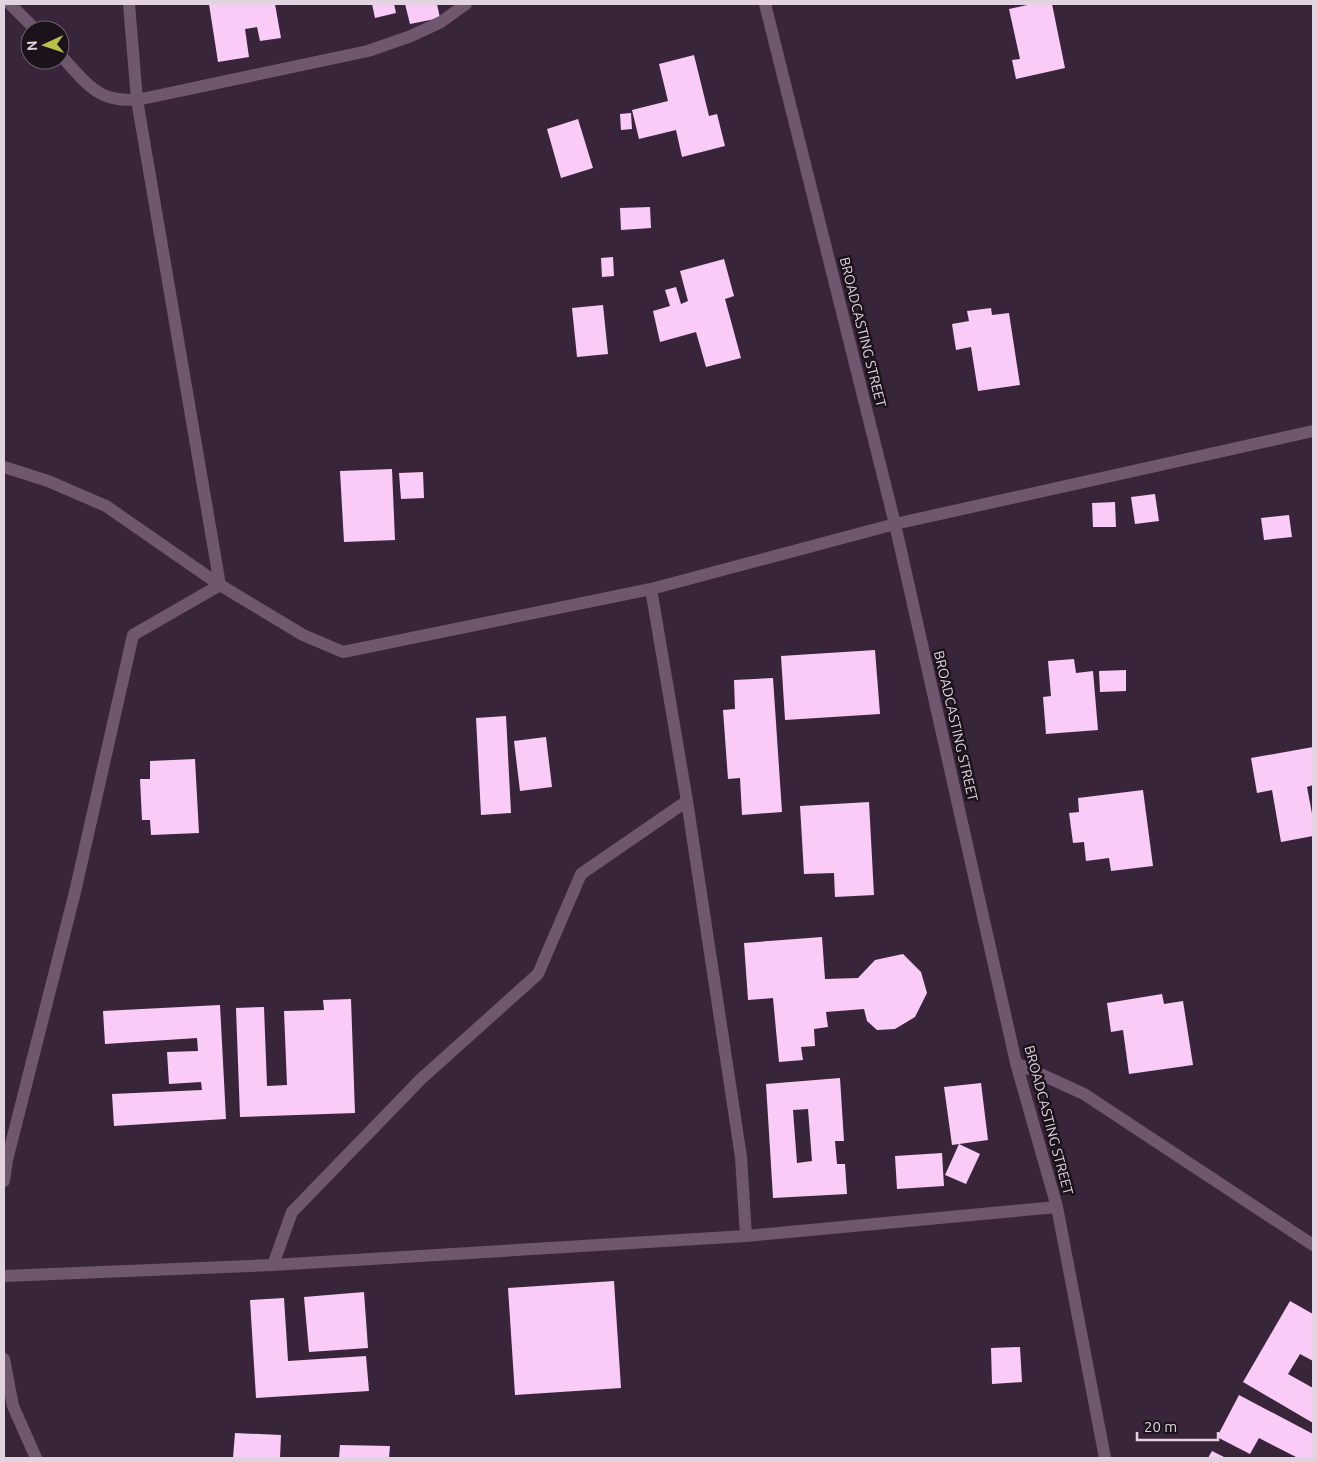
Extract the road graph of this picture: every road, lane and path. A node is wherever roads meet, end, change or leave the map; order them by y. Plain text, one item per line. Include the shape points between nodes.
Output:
1 (10, 4) edge
2 (129, 4) edge
3 (466, 4) edge
4 (765, 4) edge
5 (26, 20) edge
6 (70, 65) edge
7 (137, 100) junction
8 (1313, 431) edge
9 (4, 467) edge
10 (895, 524) junction
11 (220, 585) junction
12 (651, 589) junction
13 (687, 801) junction
14 (1016, 1063) junction
15 (4, 1181) edge
16 (1057, 1207) junction
17 (746, 1236) junction
18 (1313, 1245) edge
19 (273, 1265) junction
20 (4, 1276) edge
21 (4, 1359) edge
22 (36, 1458) edge
23 (1104, 1458) edge

1 - 5 street
2 - 7 street
3 - 7 street via 441,22 412,36 368,51
4 - 10 street, BROADCASTING STREET
6 - 7 street via 101,94
7 - 11 street
8 - 10 street
9 - 11 street via 48,481 106,506
10 - 12 street
10 - 14 street, BROADCASTING STREET
11 - 12 street via 302,636 343,652
11 - 15 street via 133,636 75,892
12 - 13 street
13 - 17 street via 741,1157
13 - 19 street via 581,874 538,974 420,1079 292,1212
14 - 16 street, BROADCASTING STREET
14 - 18 street via 1084,1094
16 - 17 street
16 - 23 street, BROADCASTING STREET
17 - 19 street
19 - 20 street
21 - 22 street via 13,1406

